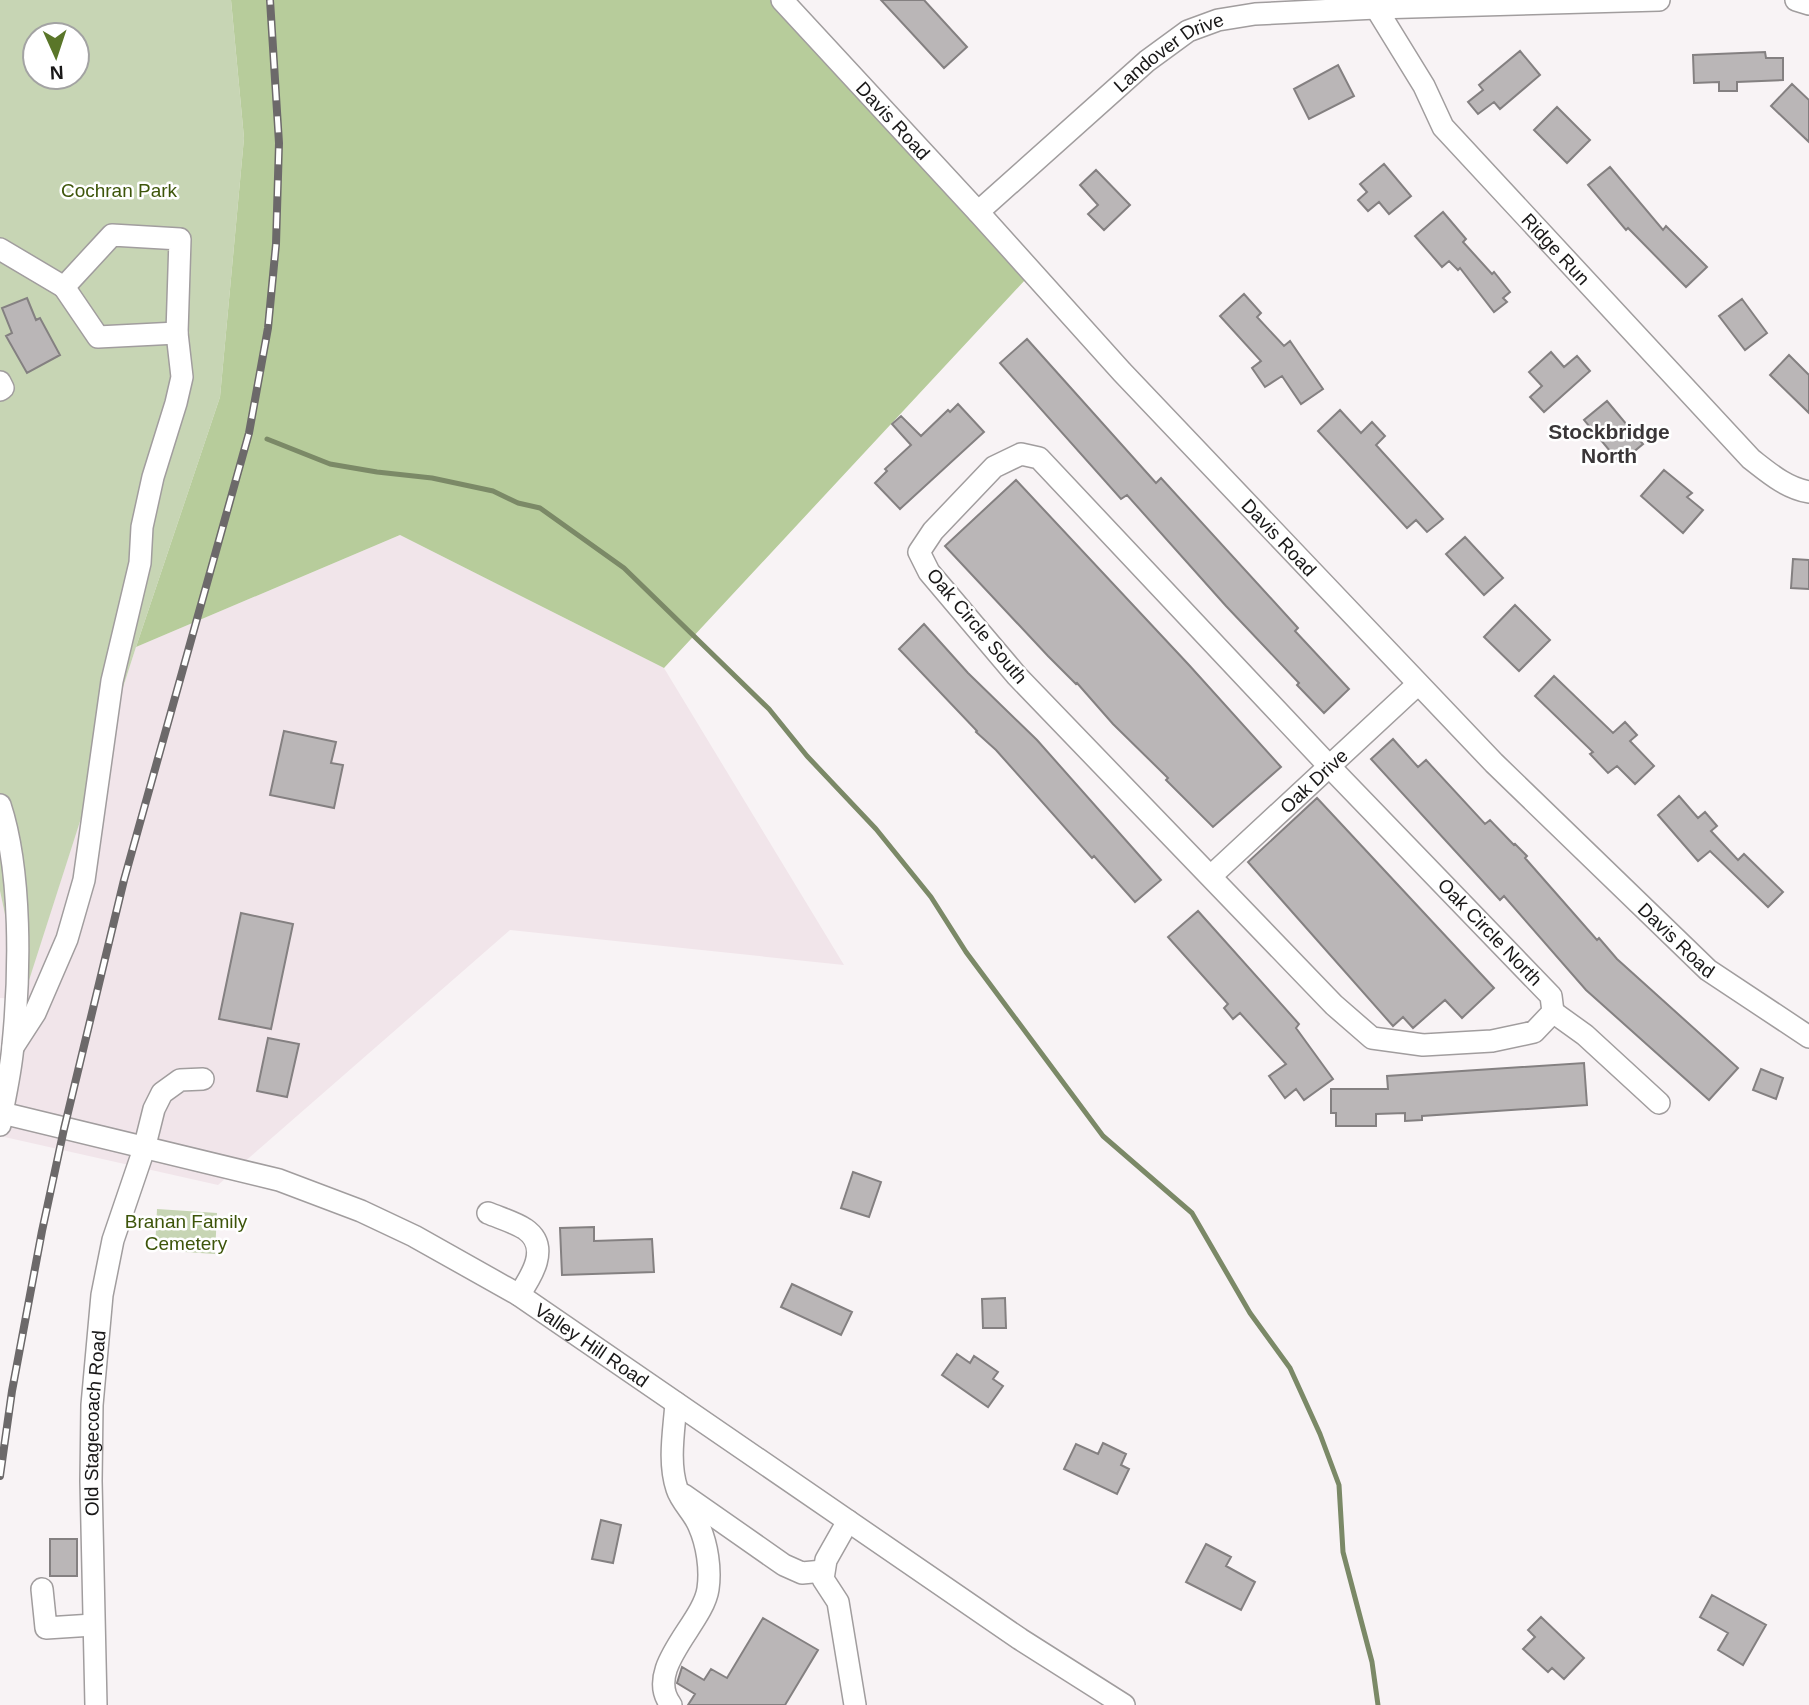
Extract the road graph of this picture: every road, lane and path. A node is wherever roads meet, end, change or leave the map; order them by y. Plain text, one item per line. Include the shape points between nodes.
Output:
1 (782, 0) edge
2 (1659, 0) edge
3 (1797, 0) edge
4 (1809, 4) edge
5 (1376, 8) junction
6 (978, 212) junction
7 (0, 249) edge
8 (64, 287) junction
9 (177, 332) junction
10 (0, 382) edge
11 (0, 390) edge
12 (1809, 492) edge
13 (1418, 684) junction
14 (1329, 766) junction
15 (0, 805) edge
16 (1210, 876) junction
17 (1553, 1012) junction
18 (1809, 1037) edge
19 (13, 1047) junction
20 (203, 1079) dead end
21 (1659, 1103) dead end
22 (1, 1119) edge
23 (144, 1149) junction
24 (488, 1213) dead end
25 (519, 1295) junction
26 (676, 1403) junction
27 (677, 1490) junction
28 (848, 1521) junction
29 (822, 1571) junction
30 (42, 1589) dead end
31 (93, 1625) junction
32 (96, 1705) edge
33 (671, 1705) edge
34 (855, 1705) edge
35 (1124, 1705) edge

1 - 6 street, Davis Road
2 - 5 street, Landover Drive
3 - 4 street
5 - 6 street, Landover Drive via 1255,14 1188,31 1147,61
5 - 12 street, Ridge Run via 1424,86 1443,127 1751,458 1796,490
6 - 13 street, Davis Road via 1122,372
7 - 8 street
8 - 9 street via 98,337
8 - 9 street via 112,235 180,239
9 - 19 street via 182,376 153,477 112,681 84,880 67,940 35,1013
10 - 11 street
13 - 14 street, Oak Drive
13 - 18 street, Davis Road via 1708,970
14 - 16 street, Oak Drive
14 - 16 street, Oak Circle South via 1038,458 1021,454 994,467 919,552 929,572 1017,676
14 - 17 street, Oak Circle North via 1551,996
15 - 19 street via 14,874
16 - 17 street via 1334,1005 1372,1038 1423,1045 1492,1041 1534,1032
17 - 21 street
19 - 22 street
20 - 23 street, Old Stagecoach Road via 180,1080 162,1093
22 - 23 street, Valley Hill Road
23 - 25 street, Valley Hill Road via 279,1180 361,1211
23 - 31 street, Old Stagecoach Road via 113,1240 102,1295 92,1405
24 - 25 street via 527,1230 534,1242 536,1269
25 - 26 street, Valley Hill Road
26 - 27 street via 672,1456
26 - 28 street, Valley Hill Road
27 - 29 street via 784,1565 802,1573
27 - 33 street via 700,1526 710,1572 708,1594 666,1668 663,1691
28 - 29 street
28 - 35 street, Valley Hill Road
29 - 34 street via 838,1602
30 - 31 street via 46,1628
31 - 32 street, Old Stagecoach Road

